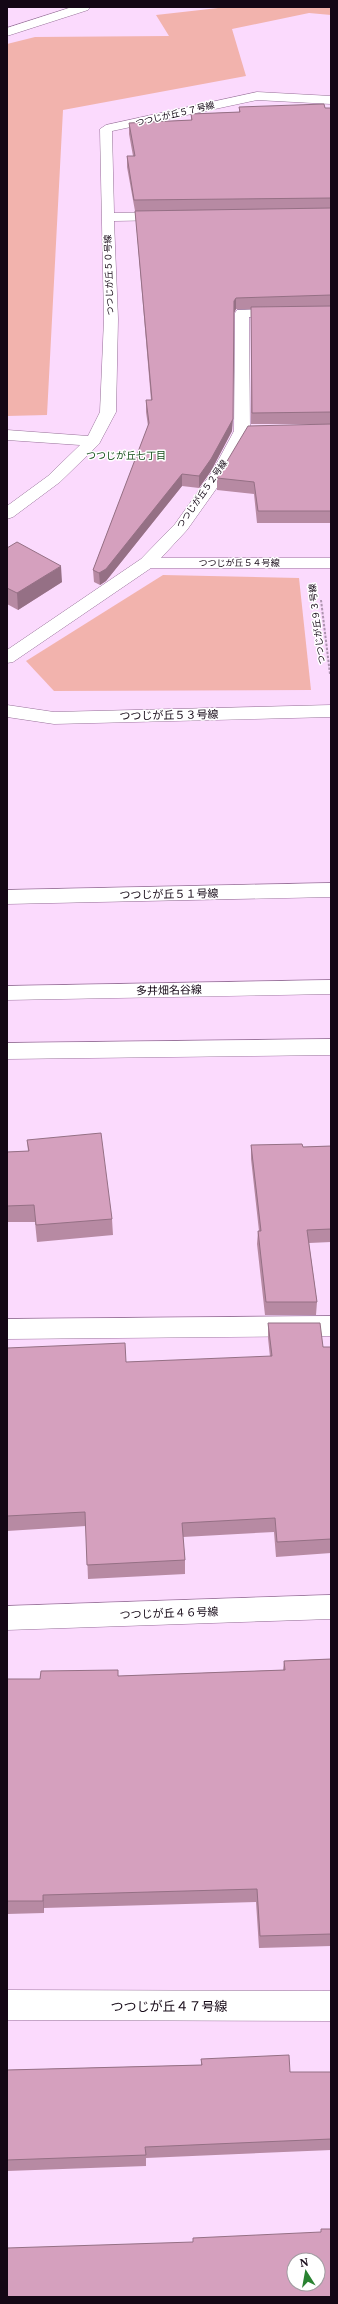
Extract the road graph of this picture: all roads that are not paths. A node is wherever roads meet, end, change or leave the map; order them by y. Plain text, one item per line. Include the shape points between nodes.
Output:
1 (84, 7) edge
2 (7, 32) edge
3 (331, 100) edge
4 (176, 216) edge
5 (107, 217) junction
6 (331, 312) edge
7 (7, 435) edge
8 (93, 442) junction
9 (7, 514) edge
10 (147, 563) junction
11 (324, 563) edge
12 (7, 658) edge
13 (7, 710) edge
14 (331, 711) edge
15 (331, 890) edge
16 (7, 897) edge
17 (331, 987) edge
18 (7, 993) edge
19 (331, 1047) edge
20 (7, 1051) edge
21 (331, 1326) edge
22 (7, 1329) edge
23 (331, 1607) edge
24 (7, 1618) edge
25 (7, 2005) edge
26 (331, 2006) edge

1 - 2 street
3 - 5 street, つつじが丘５７号線 via 257,96 106,130
4 - 5 street
5 - 8 street, つつじが丘５０号線 via 111,319 108,412
6 - 10 street, つつじが丘５２号線 via 242,313 249,431 180,527
7 - 8 street
8 - 9 street, つつじが丘５０号線 via 54,479
10 - 11 street, つつじが丘５４号線
10 - 12 street, つつじが丘５２号線
13 - 14 street, つつじが丘５３号線 via 54,718
15 - 16 street, つつじが丘５１号線
17 - 18 street, 多井畑名谷線
19 - 20 street
21 - 22 street
23 - 24 street, つつじが丘４６号線
25 - 26 street, つつじが丘４７号線

